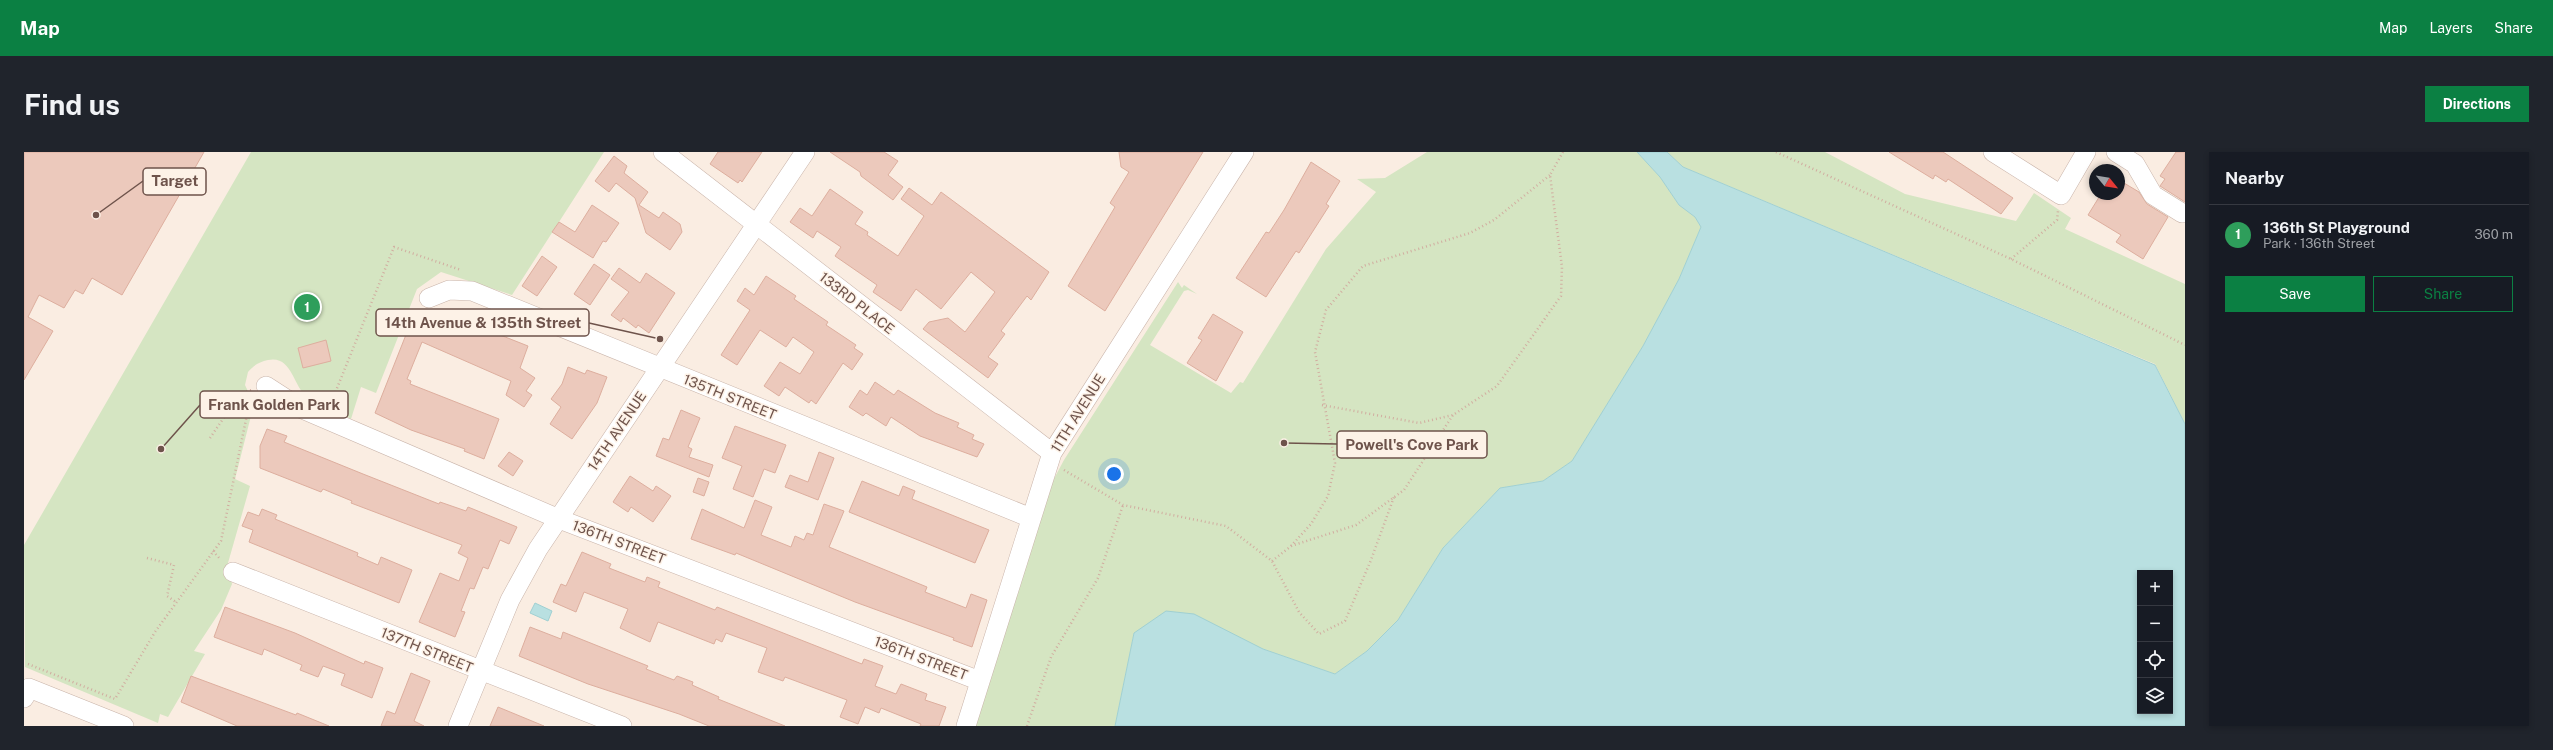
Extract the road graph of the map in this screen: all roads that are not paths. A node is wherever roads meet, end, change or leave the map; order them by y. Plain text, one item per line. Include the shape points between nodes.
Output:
1 (663, 152) edge
2 (805, 152) edge
3 (1244, 152) edge
4 (1993, 152) edge
5 (2086, 152) edge
6 (2116, 152) edge
7 (2182, 213) dead end
8 (756, 225) junction
9 (429, 298) dead end
10 (659, 368) junction
11 (266, 386) dead end
12 (1050, 458) junction
13 (1031, 518) junction
14 (559, 519) junction
15 (233, 572) dead end
16 (480, 670) junction
17 (980, 681) junction
18 (27, 693) edge
19 (124, 726) edge
20 (458, 726) edge
21 (622, 726) edge
22 (966, 726) edge

1 - 8 street, 133RD PLACE
2 - 8 street, 14TH AVENUE
3 - 12 street, 11TH AVENUE
4 - 5 street via 2061,195
6 - 7 street via 2135,164 2153,195
8 - 10 street, 14TH AVENUE
8 - 12 street, 133RD PLACE
9 - 10 street, 135TH STREET via 449,290 472,291
10 - 13 street, 135TH STREET
10 - 14 street, 14TH AVENUE
11 - 14 street, 136TH STREET via 300,408
12 - 13 street, 11TH AVENUE
13 - 17 street, 11TH AVENUE
14 - 16 street, 14TH AVENUE via 538,549 510,600
14 - 17 street, 136TH STREET
15 - 16 street, 137TH STREET
16 - 20 street, 14TH AVENUE
16 - 21 street, 137TH STREET
17 - 22 street, 11TH AVENUE
18 - 19 street

